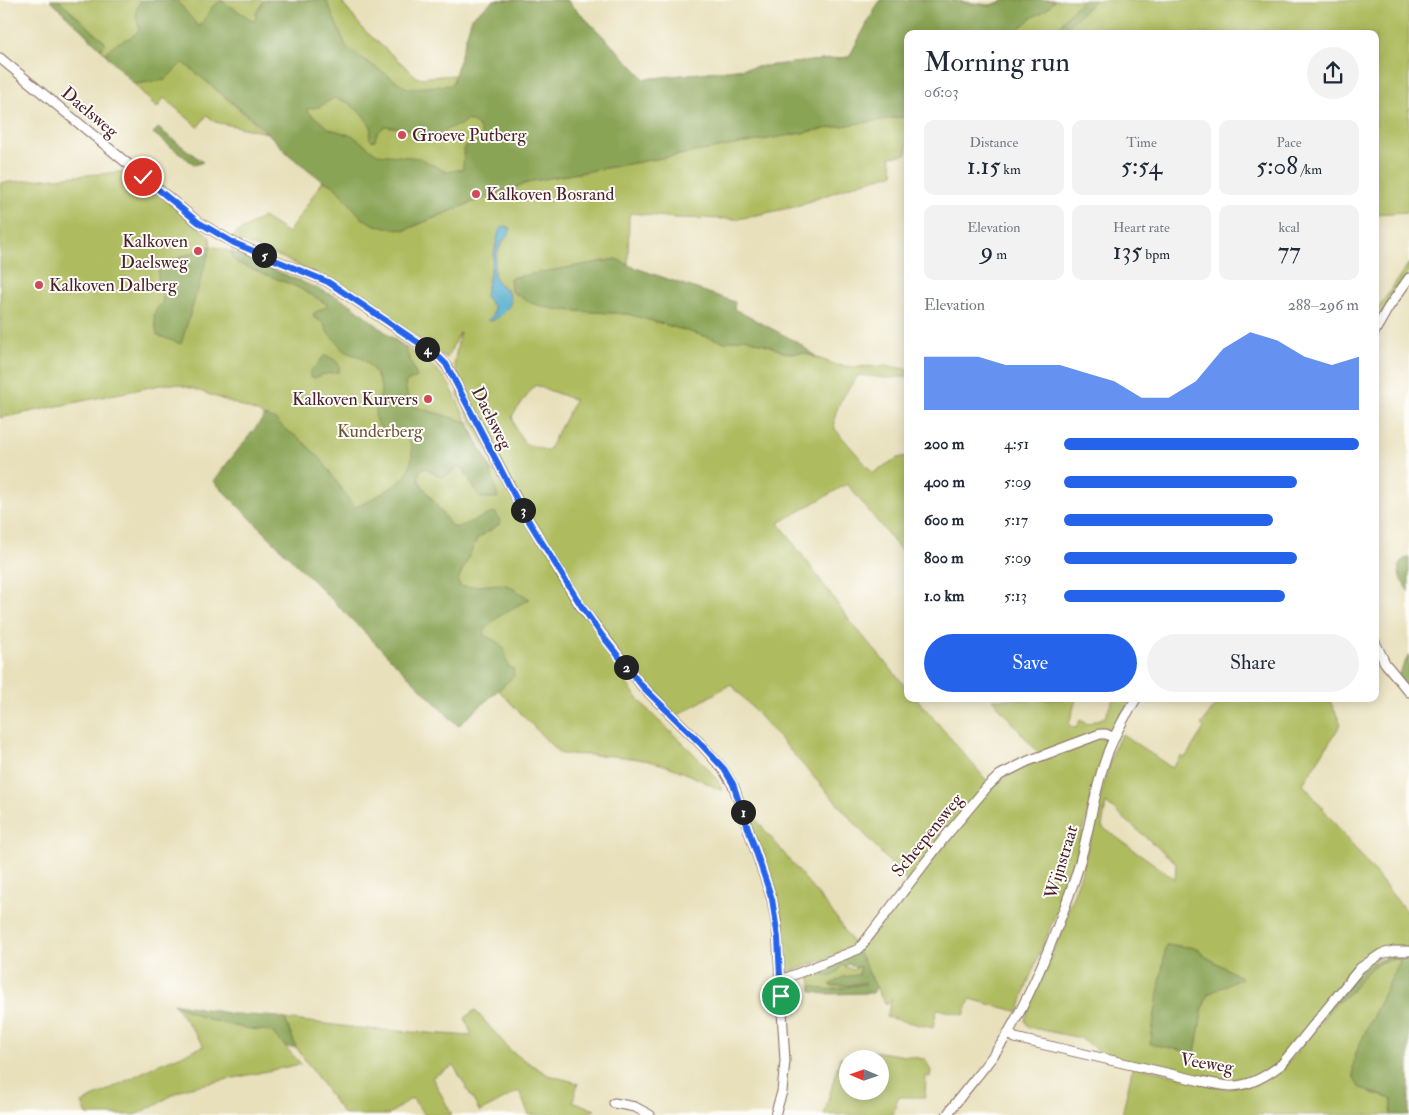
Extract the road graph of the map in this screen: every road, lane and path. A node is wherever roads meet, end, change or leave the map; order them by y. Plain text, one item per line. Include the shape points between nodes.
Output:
1 (0, 58) edge
2 (1409, 278) edge
3 (1379, 324) edge
4 (1379, 650) edge
5 (1409, 692) edge
6 (1134, 702) edge
7 (1114, 738) junction
8 (1409, 951) edge
9 (781, 980) junction
10 (1009, 1033) junction
11 (614, 1103) dead end
12 (650, 1115) edge
13 (775, 1115) edge
14 (947, 1115) edge

1 - 9 street, Daelsweg via 198,222 234,243 328,282 443,361 522,510 580,604 642,686 699,742 730,779 772,899
2 - 3 street
4 - 5 street via 1385,663
6 - 7 street, Wijnstraat
7 - 9 street, Scheepensweg via 1100,734 1000,775 945,837 859,949
7 - 10 street, Wijnstraat via 1100,775 1073,886 1042,964
8 - 10 street, Veeweg via 1381,954 1360,968 1282,1064 1265,1076 1241,1085 1185,1077 1015,1038
9 - 13 street, Daelsweg via 785,1061 782,1092
10 - 14 street, Wijnstraat
11 - 12 street via 635,1107

